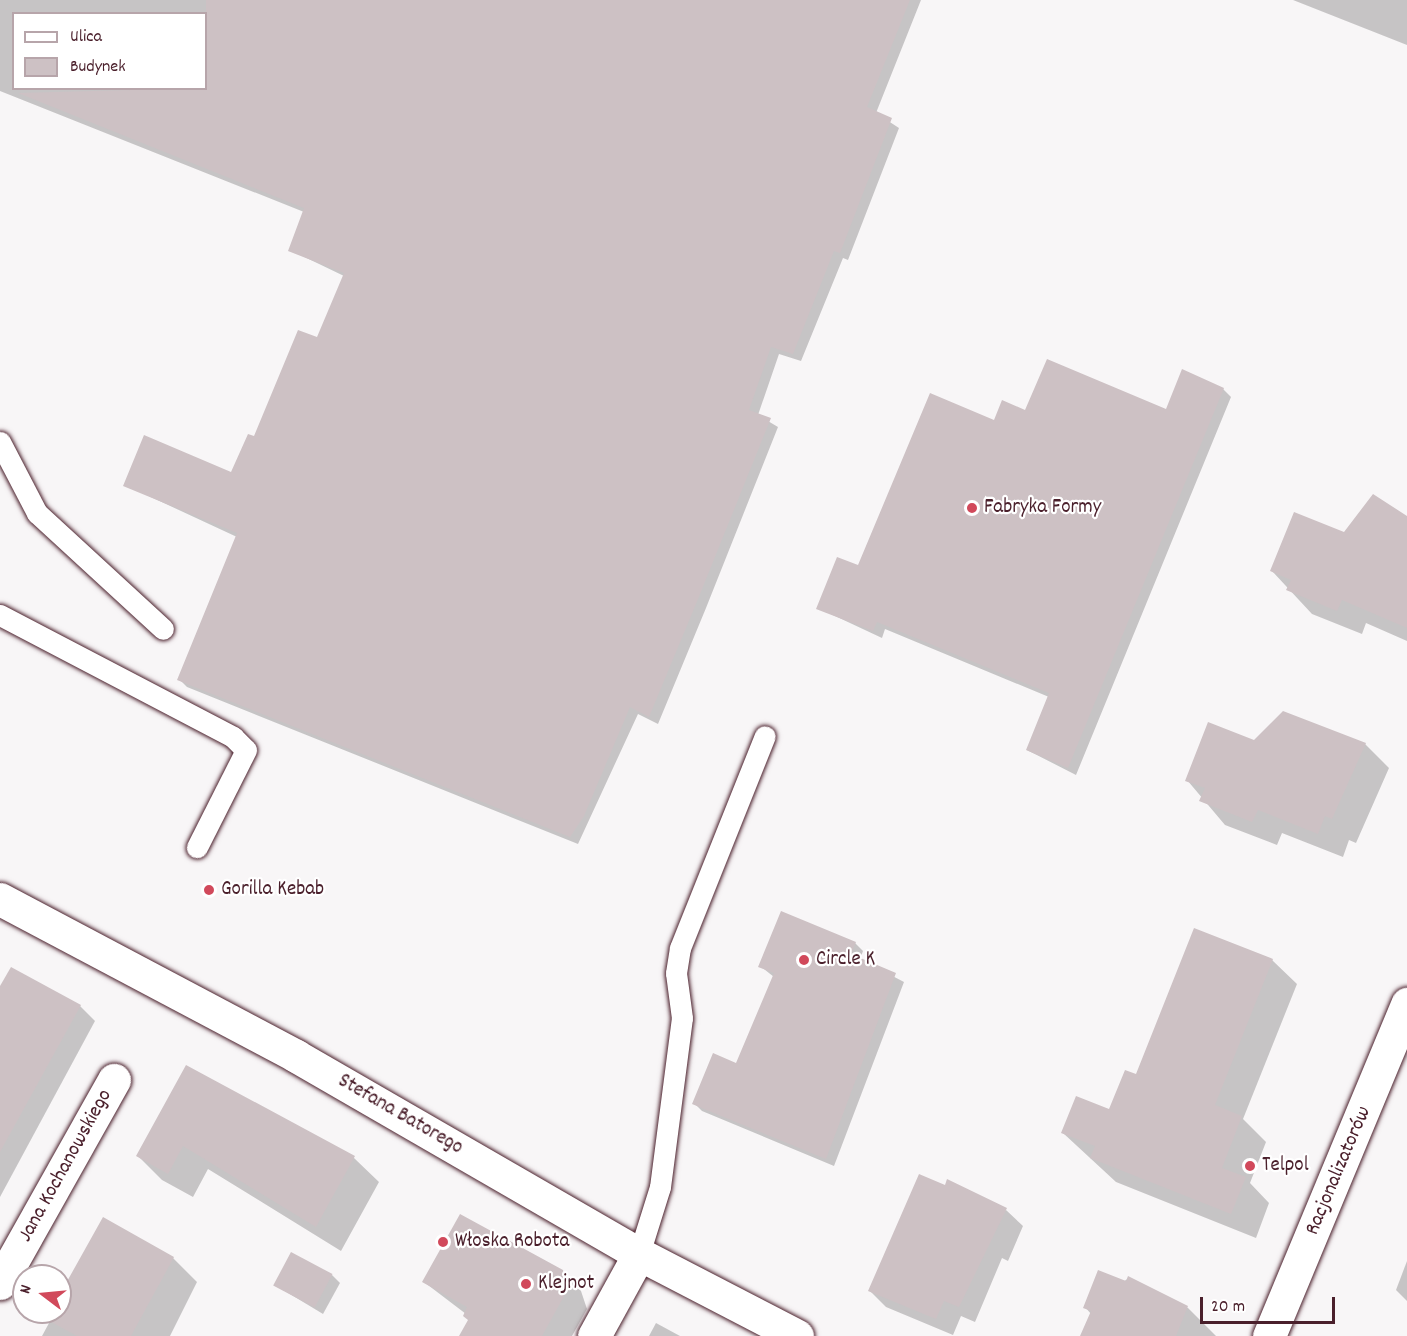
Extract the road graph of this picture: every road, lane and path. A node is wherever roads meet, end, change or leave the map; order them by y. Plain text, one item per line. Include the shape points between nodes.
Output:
1 (0, 442) edge
2 (0, 615) edge
3 (163, 628) dead end
4 (765, 736) dead end
5 (197, 847) dead end
6 (0, 899) edge
7 (1407, 1004) edge
8 (114, 1080) dead end
9 (639, 1254) junction
10 (0, 1283) edge
11 (594, 1336) edge
12 (797, 1336) edge
13 (1269, 1336) edge

1 - 3 lane via 37,513
2 - 5 lane via 233,738 246,750
4 - 9 lane via 680,948 676,973 682,1018 660,1187
6 - 9 street, Stefana Batorego via 296,1056
7 - 13 street, Racjonalizatorów
8 - 10 street, Jana Kochanowskiego
9 - 11 street
9 - 12 street, Stefana Batorego

